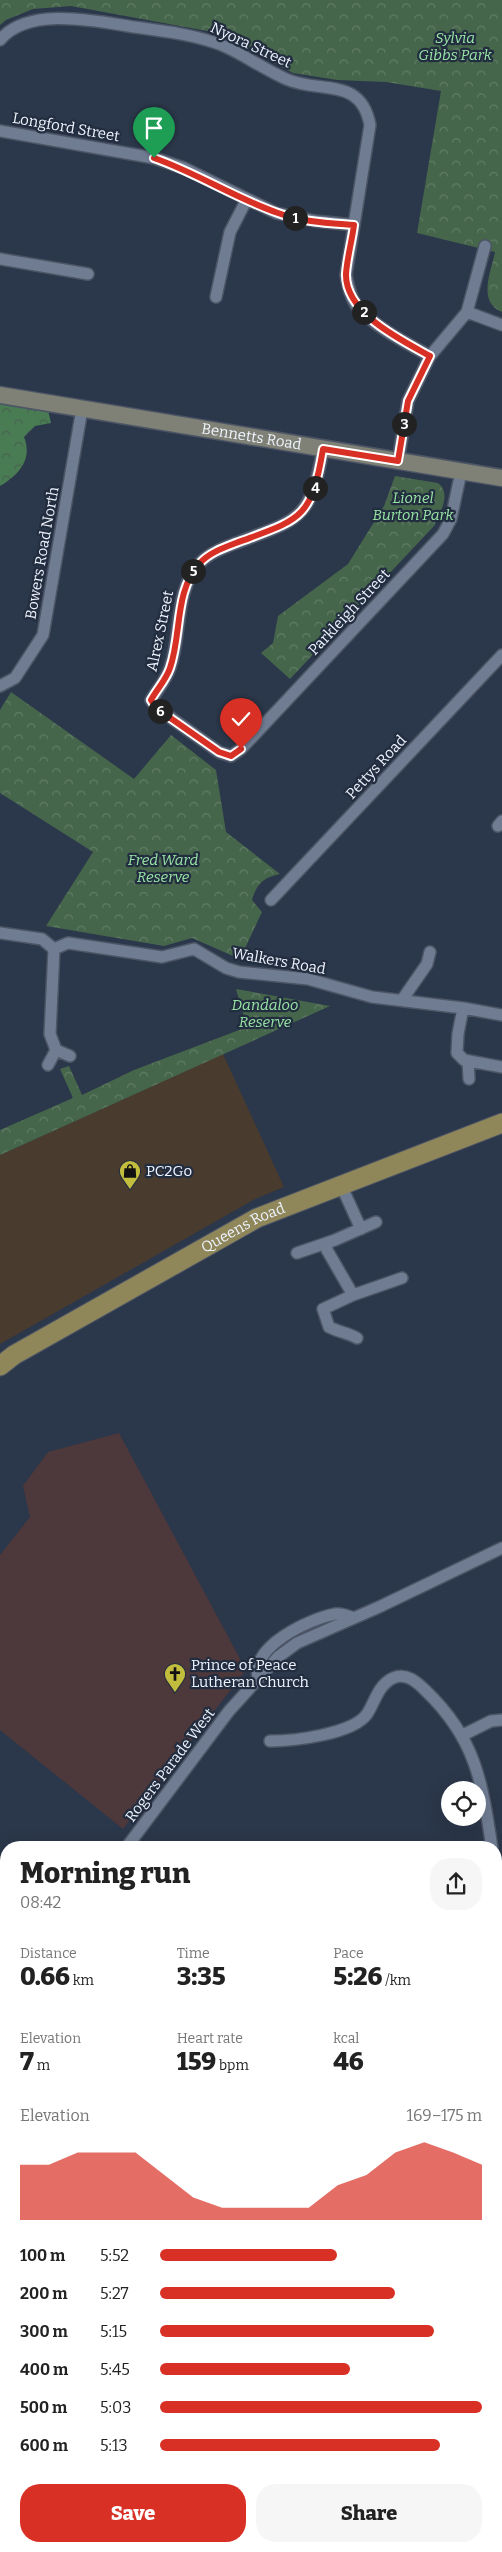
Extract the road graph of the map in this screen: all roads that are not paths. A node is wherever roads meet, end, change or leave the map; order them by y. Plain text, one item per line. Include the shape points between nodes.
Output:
1 (0, 40) edge
2 (0, 131) edge
3 (247, 199) junction
4 (354, 225) junction
5 (485, 246) dead end
6 (0, 259) edge
7 (88, 274) dead end
8 (216, 297) dead end
9 (467, 312) junction
10 (502, 325) edge
11 (430, 356) junction
12 (0, 395) edge
13 (82, 409) junction
14 (323, 449) junction
15 (398, 461) junction
16 (461, 472) junction
17 (502, 478) edge
18 (502, 655) edge
19 (0, 686) edge
20 (231, 756) joint
21 (271, 900) dead end
22 (0, 933) edge
23 (54, 949) junction
24 (430, 952) dead end
25 (402, 1000) junction
26 (463, 1008) junction
27 (502, 1015) edge
28 (56, 1050) junction
29 (70, 1056) dead end
30 (468, 1060) junction
31 (48, 1065) dead end
32 (502, 1067) edge
33 (469, 1079) dead end
34 (502, 1124) edge
35 (341, 1184) junction
36 (376, 1222) dead end
37 (361, 1229) junction
38 (326, 1243) junction
39 (297, 1253) dead end
40 (402, 1278) dead end
41 (353, 1295) junction
42 (357, 1338) dead end
43 (0, 1366) edge
44 (502, 1548) edge
45 (502, 1720) edge
46 (463, 1735) junction
47 (270, 1741) dead end
48 (131, 1841) edge
49 (491, 1841) edge

1 - 4 street, Nyora Street via 13,29 27,24 74,18 191,35 221,45 288,80 335,87 355,96 368,110 370,126
2 - 3 street, Longford Street via 154,158 184,168
3 - 4 street, Longford Street via 292,217
3 - 8 street via 230,232
4 - 11 street via 346,275 348,290 356,306 390,334
5 - 9 street
6 - 7 street
9 - 10 street
9 - 11 street
11 - 15 street via 408,401
12 - 13 street, Bennetts Road
13 - 14 street, Bennetts Road
13 - 19 street, Bowers Road North via 43,634 15,678
14 - 15 street, Bennetts Road
14 - 20 street, Alrex Street via 312,496 302,513 282,526 216,551 192,572 185,588 171,666 151,700 156,708 219,752
15 - 16 street, Bennetts Road
16 - 17 street, Bennetts Road
16 - 20 street, Parkleigh Street via 451,519 443,534
18 - 21 street, Pettys Road
22 - 23 street via 42,939
23 - 25 street, Walkers Road via 68,943 162,957 194,949 239,972 308,979 372,997
23 - 28 street via 50,1034
24 - 25 street via 426,964
25 - 26 street, Walkers Road
26 - 27 street, Walkers Road
26 - 30 street via 457,1053
28 - 29 street
28 - 31 street
30 - 32 street
30 - 33 street
34 - 35 main road, Queens Road
35 - 37 street
35 - 43 main road, Queens Road via 257,1218 14,1355
36 - 37 street
37 - 38 street
38 - 39 street
38 - 41 street
40 - 41 street
41 - 42 street via 323,1309 329,1327
44 - 48 street, Rogers Parade West via 297,1643 278,1657 229,1711
45 - 46 street via 491,1721
46 - 47 street via 432,1697 414,1680 402,1676 382,1685 360,1722 294,1741
46 - 49 street via 482,1781

